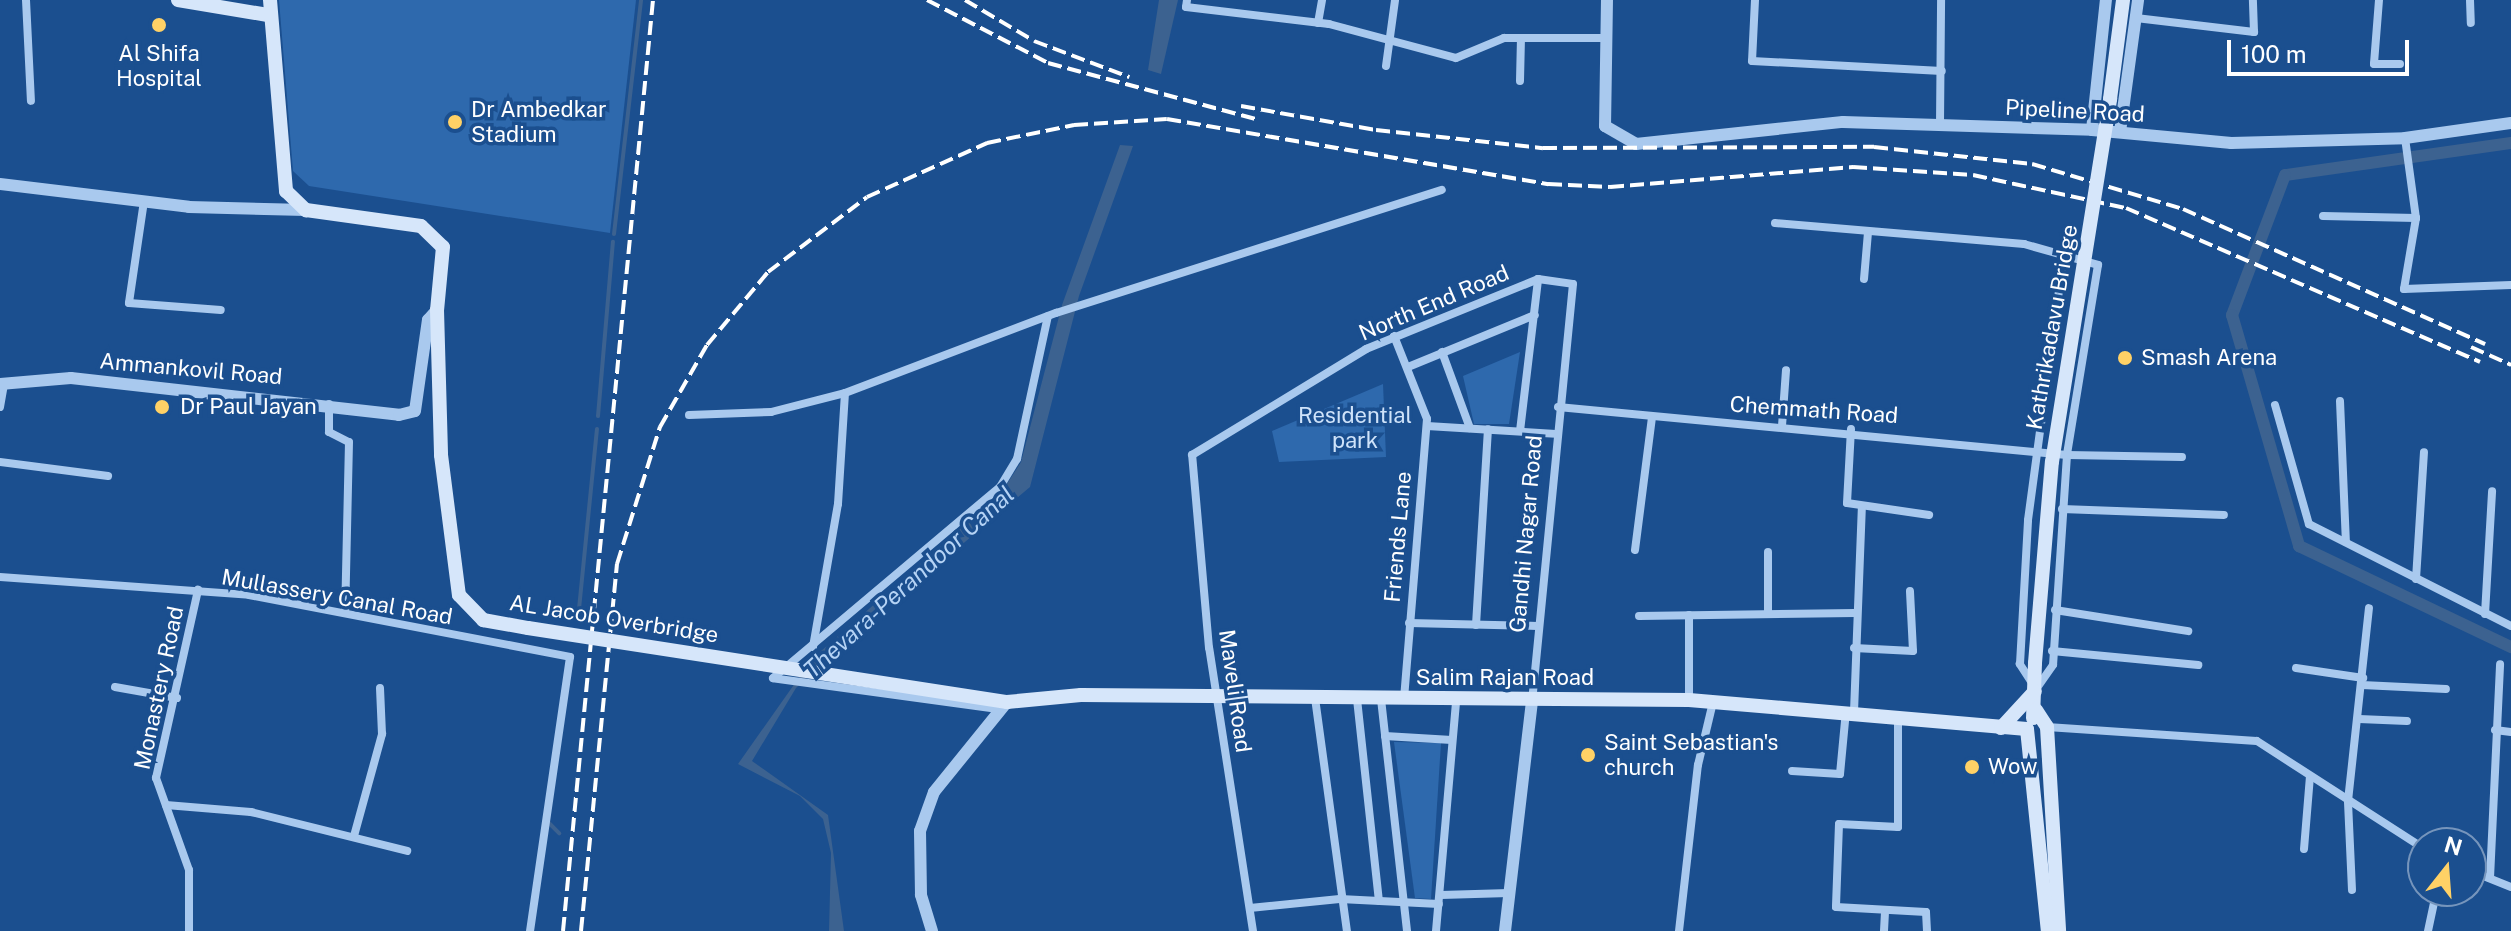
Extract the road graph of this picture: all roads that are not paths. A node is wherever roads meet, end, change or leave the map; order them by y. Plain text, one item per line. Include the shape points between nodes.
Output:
1 (26, 0) edge
2 (178, 0) edge
3 (1187, 0) edge
4 (1322, 0) edge
5 (1395, 0) edge
6 (1607, 0) edge
7 (1755, 0) edge
8 (1941, 0) edge
9 (2106, 0) edge
10 (2123, 0) edge
11 (2138, 0) edge
12 (2253, 0) edge
13 (2379, 0) edge
14 (2470, 0) edge
15 (269, 8) edge
16 (2136, 18) junction
17 (1318, 23) junction
18 (2471, 23) dead end
19 (1521, 38) junction
20 (1606, 38) junction
21 (1388, 40) junction
22 (2400, 64) dead end
23 (1386, 66) dead end
24 (1942, 71) junction
25 (1520, 81) dead end
26 (31, 101) dead end
27 (2511, 123) edge
28 (1940, 124) junction
29 (2092, 130) junction
30 (2120, 132) junction
31 (2405, 143) junction
32 (0, 184) edge
33 (1442, 190) dead end
34 (144, 201) junction
35 (306, 210) junction
36 (2323, 216) dead end
37 (2416, 218) junction
38 (1775, 223) dead end
39 (1868, 232) junction
40 (2063, 261) junction
41 (1538, 279) junction
42 (1864, 279) dead end
43 (1573, 284) joint
44 (2511, 285) edge
45 (221, 310) dead end
46 (437, 310) junction
47 (1052, 314) junction
48 (1535, 315) junction
49 (1394, 336) junction
50 (1442, 352) junction
51 (1408, 367) junction
52 (1786, 370) dead end
53 (2, 384) edge
54 (845, 393) junction
55 (2340, 401) dead end
56 (329, 403) junction
57 (2275, 405) dead end
58 (0, 407) edge
59 (1558, 407) junction
60 (689, 415) dead end
61 (1652, 417) junction
62 (1427, 426) junction
63 (1782, 426) junction
64 (1470, 428) junction
65 (1488, 429) junction
66 (1851, 429) junction
67 (1520, 431) junction
68 (1556, 434) junction
69 (2036, 450) junction
70 (2424, 452) dead end
71 (1192, 455) joint
72 (2067, 455) junction
73 (2182, 457) dead end
74 (0, 462) edge
75 (108, 476) dead end
76 (2492, 491) dead end
77 (1862, 507) junction
78 (2062, 509) junction
79 (1929, 515) dead end
80 (2224, 515) dead end
81 (2346, 542) junction
82 (1635, 550) dead end
83 (1768, 552) dead end
84 (0, 577) edge
85 (2416, 579) junction
86 (198, 590) junction
87 (1910, 591) dead end
88 (2369, 608) dead end
89 (2055, 610) junction
90 (345, 613) junction
91 (1855, 613) junction
92 (1768, 614) junction
93 (2485, 614) junction
94 (1689, 615) junction
95 (1639, 616) dead end
96 (1409, 623) junction
97 (1476, 625) junction
98 (1537, 626) junction
99 (2511, 626) edge
100 (2188, 631) dead end
101 (813, 647) junction
102 (1854, 648) junction
103 (2052, 651) junction
104 (2500, 664) dead end
105 (2198, 665) dead end
106 (2296, 668) dead end
107 (2362, 681) junction
108 (115, 687) dead end
109 (380, 688) dead end
110 (2036, 689) junction
111 (2446, 689) dead end
112 (1217, 696) junction
113 (177, 698) junction
114 (1315, 698) junction
115 (1357, 699) junction
116 (1381, 699) junction
117 (1404, 700) junction
118 (1532, 700) junction
119 (1689, 700) junction
120 (1456, 701) junction
121 (1713, 702) junction
122 (1003, 706) junction
123 (2036, 710) junction
124 (1850, 712) junction
125 (1898, 715) junction
126 (2359, 719) junction
127 (2407, 721) dead end
128 (2047, 727) junction
129 (2000, 729) junction
130 (2027, 729) junction
131 (2495, 730) junction
132 (2511, 732) edge
133 (1385, 736) junction
134 (1452, 740) junction
135 (1792, 771) dead end
136 (2310, 776) junction
137 (2348, 801) junction
138 (166, 805) junction
139 (354, 836) junction
140 (2407, 838) edge
141 (2304, 849) dead end
142 (407, 851) dead end
143 (2487, 877) edge
144 (2490, 878) junction
145 (2511, 887) edge
146 (2352, 890) dead end
147 (1509, 893) junction
148 (1340, 899) junction
149 (1440, 899) junction
150 (1379, 901) junction
151 (1409, 903) junction
152 (2433, 907) edge
153 (1250, 908) junction
154 (1885, 910) junction
155 (189, 931) edge
156 (530, 931) edge
157 (932, 931) edge
158 (1253, 931) edge
159 (1347, 931) edge
160 (1407, 931) edge
161 (1436, 931) edge
162 (1505, 931) edge
163 (1679, 931) edge
164 (1884, 931) edge
165 (1927, 931) edge
166 (2048, 931) edge
167 (2059, 931) edge
168 (2428, 931) edge

1 - 26 street
2 - 15 main road
3 - 17 street via 1186,7
4 - 17 street
5 - 21 street
6 - 20 street
7 - 24 street via 1752,61
8 - 24 street
9 - 29 street
10 - 110 main road, Kathrikadavu Bridge, bridge via 2052,462
11 - 16 street
12 - 16 street via 2254,32
13 - 22 street via 2374,64
14 - 18 street
15 - 35 main road via 283,183
16 - 30 street
17 - 21 street
19 - 20 street
19 - 21 street via 1456,58
19 - 25 street
20 - 28 street, Pipeline Road via 1605,126 1636,144 1843,122
21 - 23 street
24 - 28 street
27 - 31 street, Pipeline Road
28 - 29 street, Pipeline Road
29 - 30 street, Pipeline Road
30 - 31 street, Pipeline Road via 2231,143
31 - 37 street
32 - 34 street
33 - 47 street
34 - 35 street
34 - 45 street via 129,303
35 - 46 main road, AL Jacob Overbridge via 421,226 443,247
36 - 37 street
37 - 44 street via 2404,289
38 - 39 street
39 - 40 street via 2024,244
39 - 42 street
40 - 69 street
40 - 72 street via 2098,265
41 - 43 street, North End Road
41 - 48 street
41 - 49 street, North End Road
43 - 59 street, Gandhi Nagar Road
46 - 56 street, Ammankovil Road via 428,320 415,411 399,415
46 - 122 main road, AL Jacob Overbridge, bridge via 453,562 459,595 483,620
47 - 54 street
47 - 101 street via 1017,459 1000,487
48 - 50 street
48 - 67 street
49 - 51 street, Friends Lane
49 - 71 street, North End Road
50 - 51 street
50 - 64 street
51 - 62 street, Friends Lane
52 - 63 street
53 - 56 street, Ammankovil Road via 71,378
53 - 58 street
54 - 60 street via 771,412
54 - 101 street via 838,504
55 - 81 street
56 - 90 street via 329,432 349,442
57 - 81 street via 2309,524
59 - 61 street, Chemmath Road
59 - 68 street, Gandhi Nagar Road
61 - 63 street, Chemmath Road
61 - 82 street
62 - 64 street
62 - 96 street, Friends Lane
63 - 66 street, Chemmath Road
64 - 65 street
65 - 67 street
65 - 97 street
66 - 69 street, Chemmath Road
66 - 77 street via 1843,492 1847,503
67 - 68 street
68 - 98 street, Gandhi Nagar Road
69 - 72 street, Chemmath Road
69 - 110 street via 2020,664
70 - 85 street
71 - 112 street, Maveli Road
72 - 73 street, Chemmath Road
72 - 78 street
74 - 75 street
76 - 93 street
77 - 79 street
77 - 91 street
78 - 80 street
78 - 89 street
81 - 85 street
83 - 92 street
84 - 86 street, Mullassery Canal Road
85 - 93 street
86 - 90 street, Mullassery Canal Road
86 - 113 street, Monastery Road
87 - 102 street via 1913,651
88 - 107 street
89 - 100 street
89 - 103 street
90 - 156 street, Mullassery Canal Road via 570,657
91 - 92 street
91 - 102 street
92 - 94 street
93 - 99 street
94 - 95 street
94 - 119 street
96 - 97 street
96 - 117 street, Friends Lane
97 - 98 street
98 - 118 street, Gandhi Nagar Road
101 - 122 street via 773,678
102 - 124 street
103 - 105 street
103 - 110 street
104 - 131 street
106 - 107 street
107 - 111 street
107 - 126 street
108 - 113 street
109 - 139 street via 382,734
110 - 123 main road, Kathrikadavu Bridge
110 - 129 main road
112 - 114 main road, Salim Rajan Road
112 - 122 main road, Salim Rajan Road
112 - 153 street, Maveli Road
113 - 138 street, Monastery Road via 156,778
114 - 115 main road, Salim Rajan Road
114 - 148 street
115 - 116 main road, Salim Rajan Road
115 - 150 street
116 - 117 main road, Salim Rajan Road
116 - 133 street
117 - 120 main road, Salim Rajan Road
118 - 119 main road, Salim Rajan Road
118 - 120 main road, Salim Rajan Road
118 - 147 street, Gandhi Nagar Road
119 - 121 main road, Salim Rajan Road
120 - 134 street
121 - 124 main road, Salim Rajan Road
121 - 163 street via 1698,765
122 - 157 street via 934,792 920,831 921,895
123 - 128 main road
123 - 130 main road
124 - 125 main road, Salim Rajan Road
124 - 135 street via 1840,774
125 - 129 main road, Salim Rajan Road
125 - 154 street via 1898,827 1839,824 1836,907
126 - 127 street
126 - 137 street
128 - 136 street via 2241,737
128 - 167 main road
129 - 130 main road, Salim Rajan Road
130 - 166 main road
131 - 132 street
131 - 144 street
133 - 134 street
133 - 151 street
134 - 149 street
136 - 137 street
136 - 141 street
137 - 140 street
137 - 146 street
138 - 139 street via 251,812
138 - 155 street, Monastery Road via 189,870
139 - 142 street
143 - 144 street
144 - 145 street
147 - 149 street
147 - 162 street, Gandhi Nagar Road
148 - 150 street
148 - 153 street
148 - 159 street
149 - 151 street
149 - 161 street
150 - 151 street
151 - 160 street
152 - 168 street
153 - 158 street, Maveli Road
154 - 164 street
154 - 165 street via 1926,912

